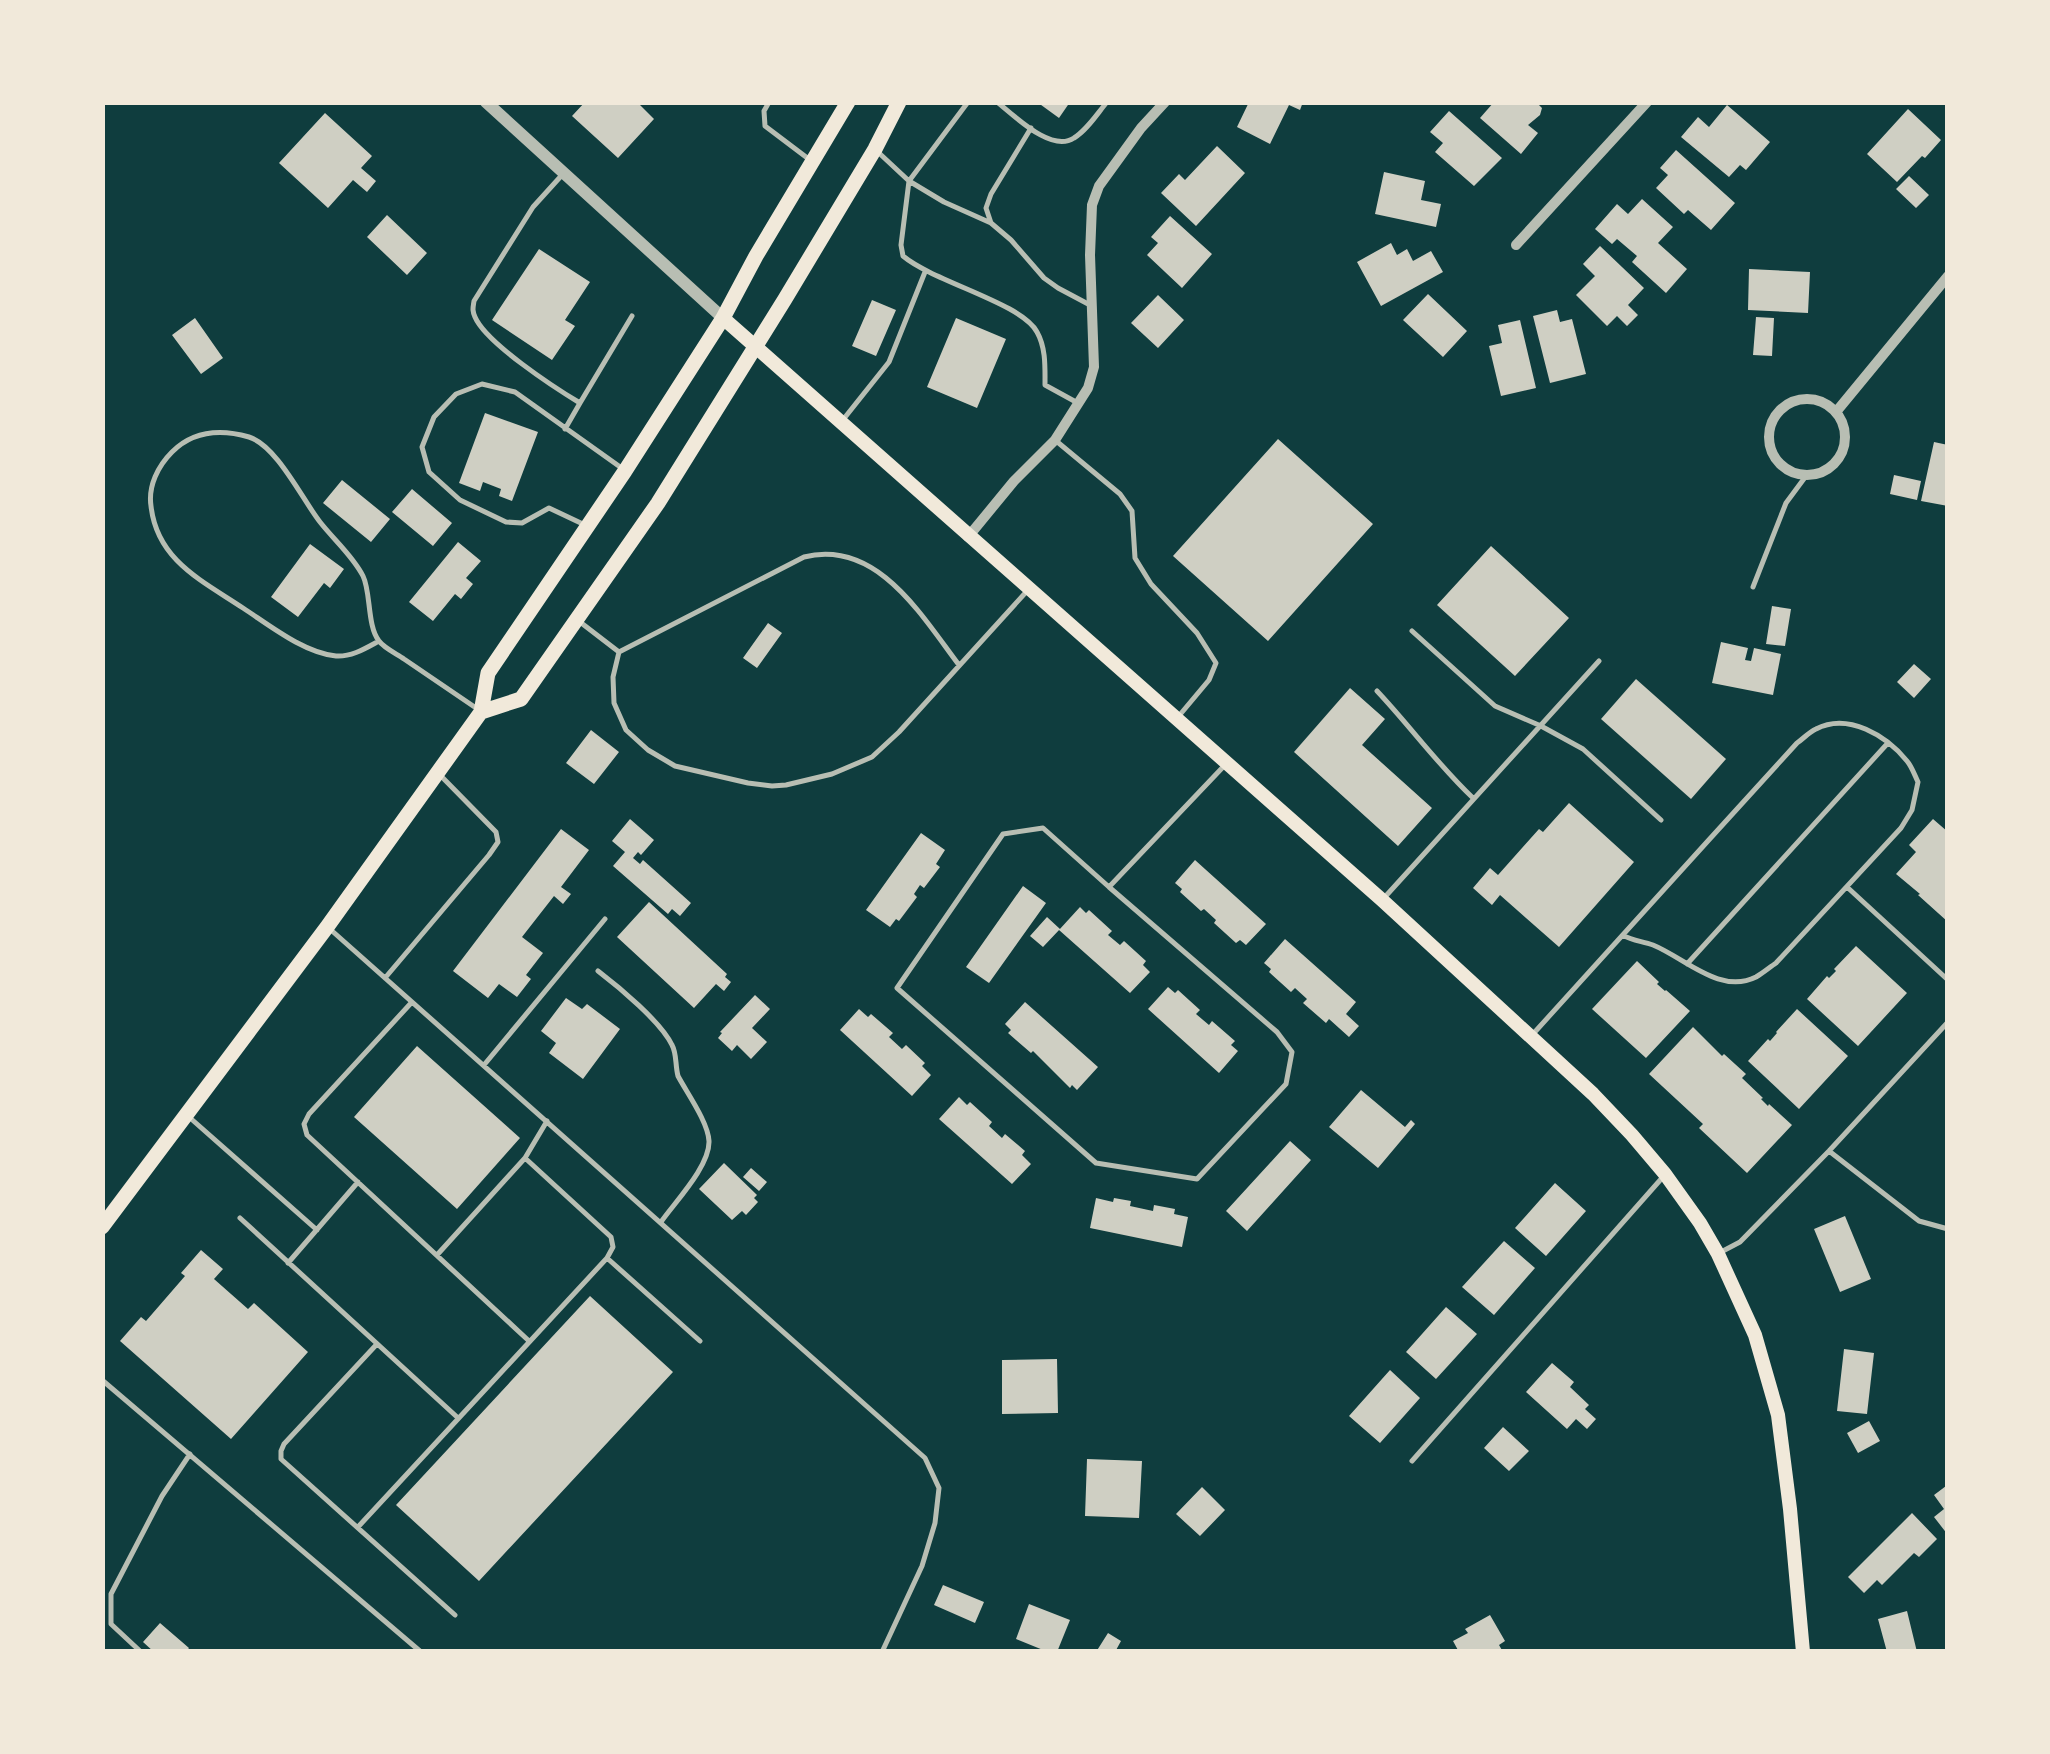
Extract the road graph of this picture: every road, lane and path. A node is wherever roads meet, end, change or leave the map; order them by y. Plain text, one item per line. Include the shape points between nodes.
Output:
1 (486, 102) edge
2 (769, 102) edge
3 (848, 102) edge
4 (899, 102) edge
5 (968, 102) edge
6 (997, 102) edge
7 (1107, 102) edge
8 (1164, 102) edge
9 (1647, 102) edge
10 (1030, 128) junction
11 (875, 149) junction
12 (813, 162) junction
13 (564, 172) junction
14 (909, 181) junction
15 (991, 223) junction
16 (1516, 246) dead end
17 (925, 272) junction
18 (1948, 276) edge
19 (1092, 306) junction
20 (632, 316) dead end
21 (723, 318) junction
22 (755, 348) junction
23 (580, 403) junction
24 (1079, 404) junction
25 (1836, 412) junction
26 (840, 424) junction
27 (565, 429) junction
28 (1055, 440) junction
29 (625, 471) junction
30 (1806, 476) junction
31 (587, 526) junction
32 (968, 537) junction
33 (1753, 586) dead end
34 (1028, 590) junction
35 (577, 620) junction
36 (1412, 631) dead end
37 (378, 641) junction
38 (619, 652) junction
39 (1599, 661) dead end
40 (959, 665) junction
41 (1377, 692) dead end
42 (481, 712) junction
43 (1176, 720) junction
44 (1542, 726) junction
45 (1888, 743) junction
46 (1226, 764) junction
47 (438, 772) junction
48 (1473, 798) junction
49 (1662, 820) dead end
50 (1846, 887) junction
51 (1109, 888) junction
52 (1382, 900) junction
53 (604, 919) dead end
54 (328, 927) junction
55 (1623, 935) junction
56 (1686, 964) junction
57 (598, 970) dead end
58 (385, 978) junction
59 (1948, 980) edge
60 (412, 1002) junction
61 (1945, 1026) edge
62 (1531, 1036) junction
63 (484, 1065) junction
64 (187, 1115) junction
65 (546, 1121) junction
66 (1829, 1151) junction
67 (525, 1158) junction
68 (1664, 1174) junction
69 (358, 1182) junction
70 (240, 1218) dead end
71 (661, 1222) junction
72 (102, 1227) edge
73 (317, 1230) junction
74 (1948, 1230) edge
75 (1718, 1254) junction
76 (437, 1256) junction
77 (607, 1258) junction
78 (288, 1263) junction
79 (700, 1340) dead end
80 (529, 1341) junction
81 (377, 1344) junction
82 (102, 1380) edge
83 (458, 1417) junction
84 (190, 1454) junction
85 (1412, 1461) dead end
86 (358, 1528) junction
87 (455, 1615) dead end
88 (141, 1652) edge
89 (420, 1652) edge
90 (882, 1652) edge
91 (1803, 1652) edge

1 - 13 street
2 - 12 lane via 765,126
3 - 12 main road
4 - 11 main road
5 - 14 lane
6 - 10 lane
7 - 10 lane via 1066,142
8 - 19 street via 1099,186 1092,205
9 - 16 street
10 - 15 lane via 991,194
11 - 14 lane
11 - 22 main road
12 - 21 main road
13 - 21 street
13 - 23 lane via 533,206 473,311 525,367
14 - 15 lane
14 - 17 lane via 901,245 904,256
15 - 19 lane via 1044,278
17 - 24 lane via 1023,315 1040,335 1045,385
17 - 26 lane via 889,362
18 - 25 street
19 - 24 street via 1094,367
20 - 23 lane
21 - 22 main road
21 - 29 main road
22 - 26 main road
22 - 35 main road
23 - 27 lane
24 - 28 street
25 - 30 street via 1844,447 1830,468
25 - 30 street via 1802,400 1772,420 1774,457
26 - 32 main road
27 - 29 lane
27 - 31 lane via 515,392 482,384 456,394 434,417 422,447 429,472 460,500 506,522 522,523 549,508
28 - 32 street
28 - 43 lane via 1120,494 1132,512 1135,558 1216,664
29 - 31 main road
30 - 33 lane via 1786,503
31 - 42 main road via 488,673
32 - 34 main road
34 - 40 lane
34 - 43 main road
35 - 38 lane
35 - 42 main road via 521,699
36 - 44 lane via 1495,706
37 - 37 lane via 364,578 257,440 210,432 183,441 168,456 150,498 153,525 178,562 312,648 336,656
37 - 42 lane
38 - 40 lane via 804,557 832,554 885,575
38 - 40 lane via 614,703 638,741 674,766 772,786 832,774 872,757
39 - 44 lane
41 - 48 lane
42 - 47 main road
43 - 46 main road
44 - 48 lane
44 - 49 lane via 1583,749
45 - 50 lane via 1918,782 1912,810
45 - 55 lane via 1876,732 1839,724 1817,728 1796,743
45 - 56 lane
46 - 51 lane
46 - 52 main road
47 - 54 main road
47 - 58 lane via 498,842
48 - 52 lane
50 - 56 lane via 1754,978 1726,981
50 - 59 lane
51 - 51 lane via 1043,828 1003,834 897,988 1096,1163 1197,1179 1286,1084 1292,1052
52 - 62 main road
53 - 63 lane
54 - 58 lane
54 - 64 main road
55 - 56 lane
55 - 62 lane
57 - 71 lane via 670,1040 678,1076 709,1142 699,1170
58 - 60 lane
60 - 63 lane
60 - 69 lane via 304,1124 307,1135
61 - 66 lane
62 - 68 main road
63 - 65 lane
64 - 72 main road
64 - 73 lane
65 - 67 lane
65 - 71 lane
66 - 74 lane via 1919,1221
66 - 75 lane via 1740,1242
67 - 76 lane
67 - 77 lane via 611,1237
68 - 75 main road
68 - 85 lane
69 - 73 lane
69 - 76 lane
70 - 78 lane
71 - 90 lane via 925,1458 938,1488 936,1523
73 - 78 lane
75 - 91 main road via 1755,1335 1778,1416
76 - 80 lane
77 - 79 lane
77 - 80 lane
78 - 81 lane
80 - 83 lane
81 - 83 lane
81 - 86 lane via 280,1451
82 - 84 lane
83 - 86 lane
84 - 88 lane via 111,1594 111,1624
84 - 89 lane
86 - 87 lane

